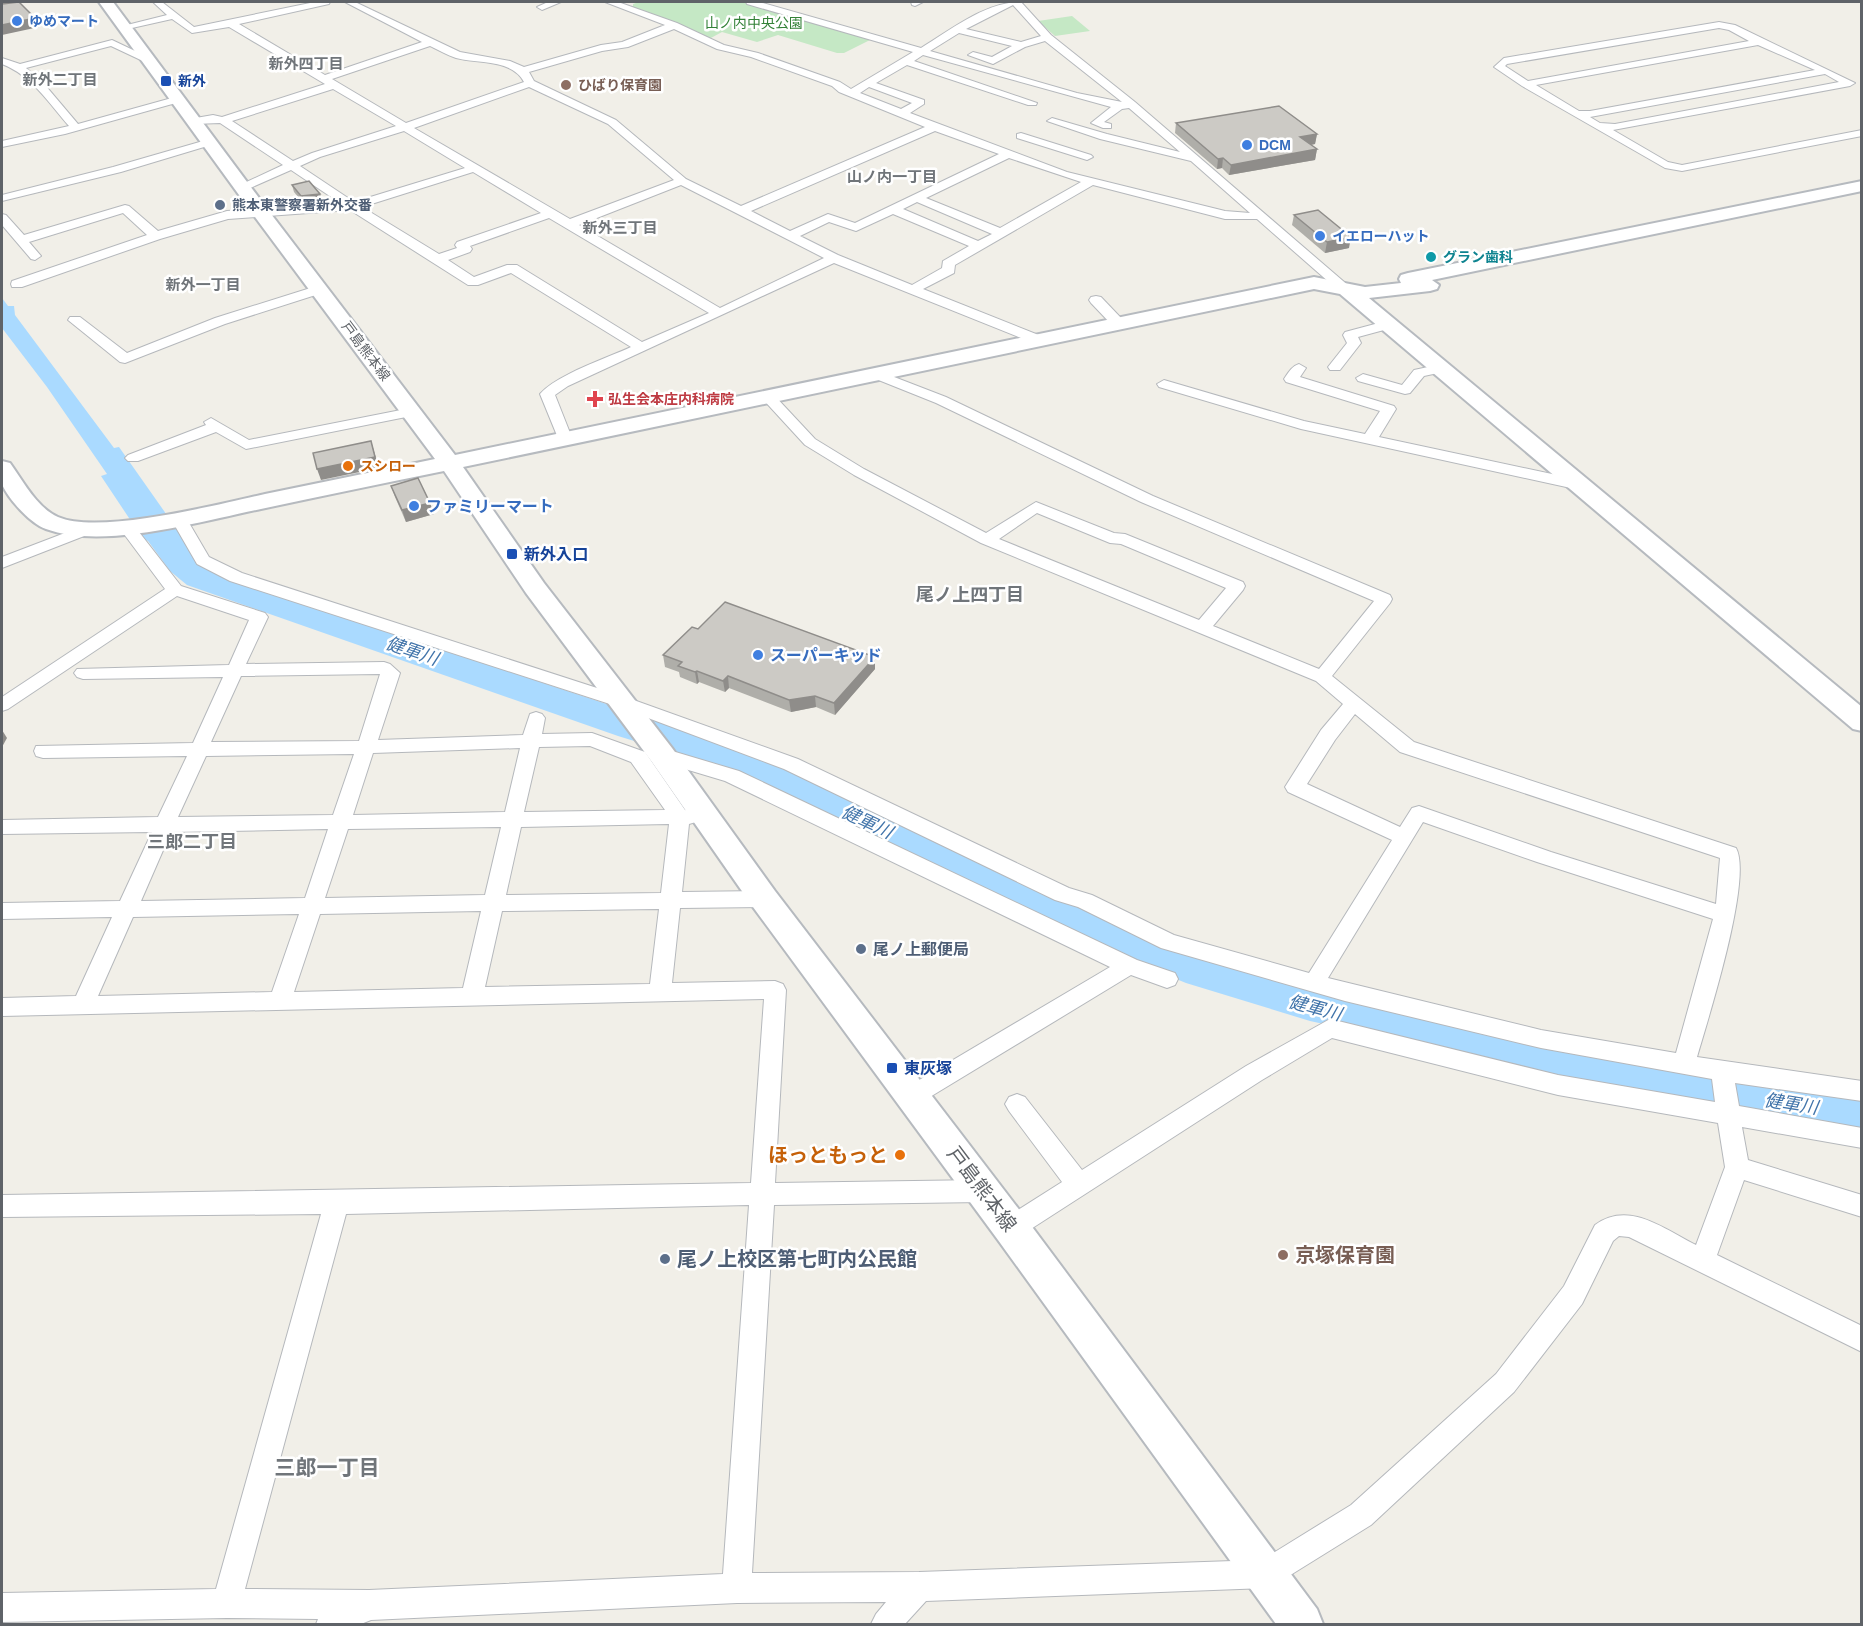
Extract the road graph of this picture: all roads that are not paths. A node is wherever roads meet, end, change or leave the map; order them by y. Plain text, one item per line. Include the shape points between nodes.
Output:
1 (106, 2) edge
2 (157, 2) edge
3 (326, 2) edge
4 (349, 2) edge
5 (556, 2) edge
6 (610, 2) edge
7 (636, 2) edge
8 (750, 2) edge
9 (794, 2) edge
10 (1018, 2) edge
11 (625, 6) junction
12 (542, 7) dead end
13 (777, 10) junction
14 (174, 16) junction
15 (231, 24) junction
16 (674, 25) junction
17 (126, 28) junction
18 (957, 30) junction
19 (1047, 37) junction
20 (1759, 42) junction
21 (429, 43) junction
22 (932, 45) junction
23 (1021, 45) junction
24 (920, 51) junction
25 (149, 60) junction
26 (2, 61) edge
27 (45, 61) junction
28 (905, 61) junction
29 (19, 67) junction
30 (57, 67) dead end
31 (1846, 68) dead end
32 (523, 70) junction
33 (1826, 71) junction
34 (938, 72) junction
35 (924, 78) dead end
36 (959, 79) junction
37 (328, 82) junction
38 (530, 83) junction
39 (1850, 83) junction
40 (869, 84) junction
41 (1526, 84) junction
42 (944, 86) dead end
43 (1862, 89) edge
44 (852, 93) junction
45 (1000, 93) junction
46 (1074, 95) junction
47 (179, 99) junction
48 (982, 101) dead end
49 (1061, 104) dead end
50 (1131, 104) junction
51 (1119, 106) junction
52 (1004, 110) dead end
53 (904, 114) junction
54 (1577, 114) junction
55 (224, 120) junction
56 (194, 121) junction
57 (1052, 121) dead end
58 (891, 123) dead end
59 (1598, 126) junction
60 (406, 127) junction
61 (935, 127) junction
62 (76, 128) junction
63 (1106, 131) junction
64 (1862, 133) edge
65 (1021, 136) dead end
66 (210, 142) junction
67 (2, 144) edge
68 (1008, 154) junction
69 (1087, 157) junction
70 (1195, 159) junction
71 (291, 165) junction
72 (476, 168) junction
73 (1070, 176) junction
74 (682, 181) junction
75 (1090, 181) junction
76 (1862, 186) edge
77 (244, 187) junction
78 (1862, 197) edge
79 (2, 198) edge
80 (916, 198) junction
81 (352, 206) junction
82 (893, 209) junction
83 (741, 211) junction
84 (261, 213) junction
85 (551, 213) junction
86 (1260, 215) junction
87 (2, 218) edge
88 (569, 224) junction
89 (1000, 233) junction
90 (156, 236) junction
91 (790, 236) junction
92 (22, 240) junction
93 (979, 246) junction
94 (35, 255) dead end
95 (834, 258) junction
96 (438, 259) junction
97 (16, 285) dead end
98 (1430, 285) junction
99 (1343, 287) junction
100 (320, 289) junction
101 (912, 290) junction
102 (1096, 300) dead end
103 (719, 313) junction
104 (1383, 318) junction
105 (75, 320) dead end
106 (1117, 322) junction
107 (1036, 339) junction
108 (642, 348) junction
109 (1335, 367) dead end
110 (1299, 368) dead end
111 (1442, 368) junction
112 (876, 374) junction
113 (1363, 378) dead end
114 (1164, 384) dead end
115 (767, 396) junction
116 (411, 412) junction
117 (565, 438) junction
118 (1370, 440) junction
119 (133, 458) dead end
120 (449, 462) junction
121 (2, 468) edge
122 (1580, 485) junction
123 (176, 520) junction
124 (128, 526) junction
125 (91, 528) junction
126 (987, 540) junction
127 (2, 563) edge
128 (174, 590) junction
129 (1201, 629) junction
130 (235, 671) junction
131 (83, 674) dead end
132 (1322, 677) junction
133 (622, 702) junction
134 (1353, 704) junction
135 (2, 705) edge
136 (536, 718) dead end
137 (1862, 722) edge
138 (531, 742) junction
139 (366, 747) junction
140 (200, 749) junction
141 (43, 751) dead end
142 (662, 754) junction
143 (692, 816) junction
144 (513, 819) junction
145 (340, 822) junction
146 (166, 825) junction
147 (2, 827) edge
148 (1405, 837) junction
149 (764, 899) junction
150 (669, 901) junction
151 (494, 904) junction
152 (311, 907) junction
153 (127, 910) junction
154 (2, 911) edge
155 (1725, 915) junction
156 (1129, 966) junction
157 (1167, 980) dead end
158 (1314, 983) junction
159 (660, 993) junction
160 (472, 998) junction
161 (280, 1001) junction
162 (83, 1005) junction
163 (2, 1006) edge
164 (1684, 1065) junction
165 (1722, 1071) junction
166 (1862, 1091) edge
167 (912, 1096) junction
168 (1017, 1104) dead end
169 (1729, 1113) junction
170 (1862, 1138) edge
171 (1737, 1167) junction
172 (1079, 1185) junction
173 (983, 1191) junction
174 (763, 1193) junction
175 (336, 1204) junction
176 (2, 1206) edge
177 (1862, 1206) edge
178 (1011, 1228) junction
179 (1702, 1261) junction
180 (1862, 1340) edge
181 (1266, 1574) junction
182 (919, 1587) junction
183 (738, 1588) junction
184 (227, 1603) junction
185 (369, 1605) junction
186 (2, 1608) edge
187 (331, 1624) edge
188 (886, 1624) edge
189 (1302, 1624) edge

1 - 17 street, 戸島熊本線
2 - 14 street
3 - 15 street
4 - 21 street
5 - 12 street
6 - 11 street
7 - 11 street
8 - 13 street
9 - 13 street
10 - 18 street
10 - 19 street
11 - 16 street
13 - 24 street
14 - 15 street via 192,30
14 - 17 street
15 - 37 street
16 - 32 street via 624,45
16 - 44 street via 721,47 754,55
17 - 25 street, 戸島熊本線
18 - 22 street
18 - 23 street
19 - 23 street
19 - 50 street
20 - 33 street
20 - 41 street
20 - 41 street via 1732,27 1719,25 1503,61 1499,67
21 - 32 street via 457,55
21 - 37 street
22 - 23 street via 993,61
22 - 24 street
24 - 28 street
24 - 46 street
25 - 27 street via 112,43
25 - 47 street, 戸島熊本線
26 - 29 street
27 - 29 street
27 - 30 street
28 - 34 street
28 - 40 street
29 - 62 street
31 - 33 street
32 - 38 street
33 - 39 street
33 - 54 street
34 - 35 street
34 - 36 street
36 - 42 street
36 - 45 street
37 - 55 street
37 - 60 street
38 - 60 street
38 - 74 street via 612,122
39 - 43 street
39 - 59 street via 1615,128
40 - 44 street
40 - 53 street via 920,102
41 - 54 street
44 - 53 street
45 - 48 street
45 - 52 street via 1027,102
46 - 49 street
46 - 51 street
47 - 56 street, 戸島熊本線
47 - 62 street
50 - 51 street
50 - 70 street
51 - 63 street via 1096,123
53 - 58 street
53 - 61 street
54 - 59 street
55 - 56 street
55 - 71 street
56 - 66 street, 戸島熊本線
57 - 63 street
59 - 64 street via 1665,165 1682,168
60 - 71 street
60 - 72 street
61 - 68 street
61 - 83 street
62 - 67 street
63 - 69 street
63 - 70 street
65 - 69 street
66 - 77 street, 戸島熊本線
66 - 79 street
68 - 73 street
68 - 80 street
69 - 73 street
70 - 86 street
71 - 77 street
71 - 81 street
72 - 81 street
72 - 85 street
73 - 75 street
74 - 83 street
74 - 88 street
75 - 86 street via 1225,215
75 - 89 street
76 - 99 street via 1429,276
77 - 84 street, 戸島熊本線
78 - 98 street
80 - 82 street
80 - 89 street
81 - 84 street
81 - 96 street
82 - 91 street via 856,227 828,218
82 - 93 street
83 - 91 street
84 - 90 street via 227,215
84 - 100 street, 戸島熊本線
85 - 88 street
85 - 96 street via 461,245 466,249
86 - 99 street
87 - 92 street
88 - 103 street
89 - 93 street
90 - 92 street via 125,209
90 - 97 street
91 - 95 street
92 - 94 street
93 - 101 street via 948,264 949,270
95 - 101 street
95 - 103 street
96 - 108 street via 473,282 512,268
98 - 99 street via 1365,293
98 - 104 street via 1373,300
99 - 104 street
99 - 106 street via 1314,283
100 - 105 street via 220,321 125,358
100 - 116 street, 戸島熊本線
101 - 107 street
102 - 106 street
103 - 108 street
104 - 109 street via 1350,335 1354,343
104 - 111 street
106 - 107 street
107 - 112 street
108 - 117 street via 547,394
110 - 118 street via 1291,379 1389,409
111 - 113 street via 1419,373 1405,390
111 - 122 street
112 - 115 street
112 - 132 street via 941,400 1148,499 1384,599
114 - 118 street via 1301,425
115 - 117 street
115 - 126 street via 810,442
116 - 119 street via 246,445 214,424
116 - 120 street, 戸島熊本線
117 - 120 street
118 - 122 street
120 - 123 street
120 - 133 street, 戸島熊本線 via 535,588
121 - 125 street via 44,519 67,527
122 - 137 street
123 - 124 street
123 - 133 street via 203,560 236,577
124 - 125 street
124 - 128 street
125 - 127 street
126 - 129 street
126 - 129 street via 1036,507 1237,586
128 - 130 street via 259,617
128 - 135 street
129 - 132 street
130 - 131 street
130 - 139 street via 384,668 391,673
130 - 140 street
132 - 134 street
133 - 142 street, 戸島熊本線
133 - 158 street via 791,764 1168,942
134 - 148 street via 1295,787
134 - 155 street via 1407,747 1729,853
136 - 138 street
138 - 139 street
138 - 143 street via 592,739 638,757
138 - 144 street
139 - 140 street
139 - 145 street
140 - 141 street
140 - 146 street
142 - 143 street, 戸島熊本線
142 - 156 street via 732,776
143 - 144 street
143 - 149 street, 戸島熊本線
143 - 150 street
144 - 145 street
144 - 151 street
145 - 146 street
145 - 152 street
146 - 147 street
146 - 153 street
148 - 155 street via 1419,813
148 - 158 street
149 - 150 street
149 - 167 street, 戸島熊本線
150 - 151 street
150 - 159 street
151 - 152 street
151 - 160 street
152 - 153 street
152 - 161 street
153 - 154 street
153 - 162 street
155 - 164 street
156 - 157 street
156 - 167 street
158 - 164 street via 1541,1039
159 - 160 street
159 - 174 street via 775,990
160 - 161 street
161 - 162 street
162 - 163 street
164 - 165 street
165 - 166 street
165 - 169 street
167 - 173 street, 戸島熊本線
168 - 172 street
169 - 170 street
169 - 171 street
169 - 172 street via 1558,1085 1330,1028
171 - 177 street
171 - 179 street
172 - 178 street
173 - 174 street
173 - 178 street, 戸島熊本線
174 - 175 street
174 - 183 street
175 - 176 street
175 - 184 street
178 - 181 street, 戸島熊本線
179 - 180 street
179 - 181 street via 1633,1226 1612,1226 1604,1233 1573,1295 1505,1383 1361,1515
181 - 182 street
181 - 189 street, 戸島熊本線
182 - 183 street
182 - 188 street
183 - 185 street
184 - 185 street
184 - 186 street
185 - 187 street

